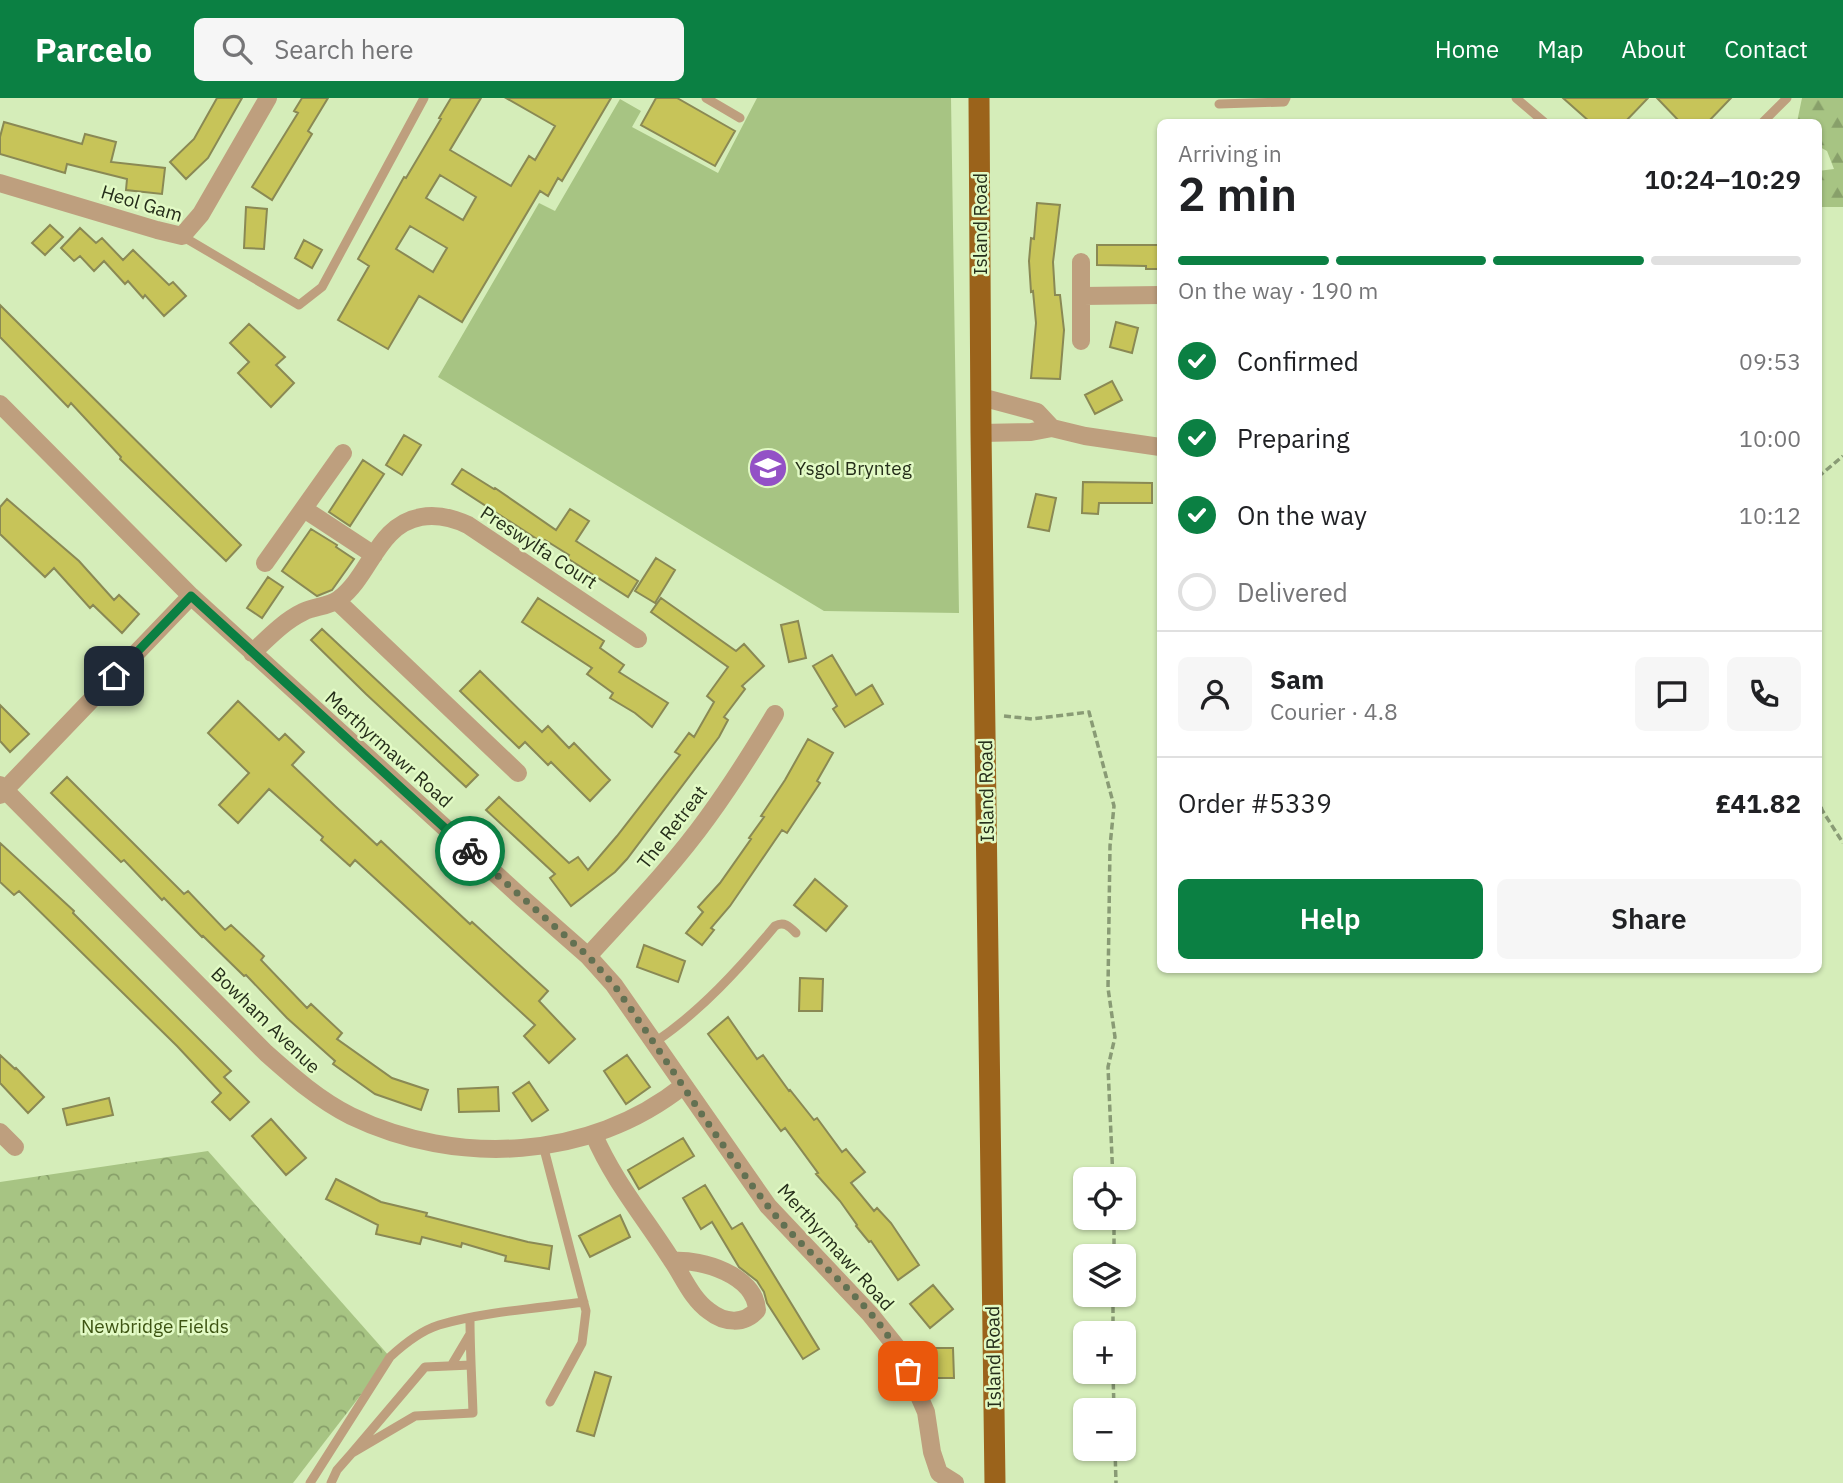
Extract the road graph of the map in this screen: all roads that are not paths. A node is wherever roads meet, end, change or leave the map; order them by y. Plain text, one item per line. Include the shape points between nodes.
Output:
1 (268, 98) edge
2 (424, 98) edge
3 (706, 98) edge
4 (979, 98) edge
5 (1286, 98) edge
6 (1516, 98) edge
7 (1787, 98) edge
8 (1219, 104) dead end
9 (740, 118) dead end
10 (1540, 119) edge
11 (1766, 119) edge
12 (0, 183) edge
13 (182, 236) junction
14 (1081, 262) dead end
15 (1157, 295) edge
16 (1083, 296) junction
17 (1081, 341) dead end
18 (981, 397) junction
19 (0, 404) edge
20 (1052, 428) junction
21 (981, 433) junction
22 (1157, 447) edge
23 (343, 453) dead end
24 (304, 509) junction
25 (374, 555) junction
26 (265, 563) dead end
27 (191, 596) junction
28 (337, 601) junction
29 (638, 639) dead end
30 (252, 653) junction
31 (775, 714) dead end
32 (518, 773) dead end
33 (2, 790) edge
34 (796, 933) dead end
35 (588, 956) junction
36 (655, 1042) junction
37 (683, 1086) junction
38 (0, 1132) edge
39 (594, 1135) junction
40 (543, 1145) junction
41 (15, 1147) dead end
42 (673, 1261) junction
43 (584, 1302) junction
44 (470, 1319) junction
45 (470, 1333) junction
46 (471, 1365) junction
47 (452, 1366) junction
48 (550, 1402) dead end
49 (352, 1453) junction
50 (310, 1483) edge
51 (331, 1483) edge
52 (956, 1483) edge
53 (995, 1483) edge

1 - 13 street via 201,214
2 - 13 lane, Heol Gam via 322,288 299,305
3 - 9 lane
4 - 18 main road, Island Road
5 - 8 lane via 1284,102
6 - 10 lane
7 - 11 lane
12 - 13 street, Heol Gam
14 - 16 street
15 - 16 street
16 - 17 street
18 - 20 street via 1037,412
18 - 21 main road, Island Road
19 - 27 street, Merthyrmawr Road
20 - 21 street
20 - 22 street
21 - 53 main road, Island Road
23 - 24 street
24 - 25 street
24 - 26 street
25 - 28 street, Preswylfa Court
25 - 29 street, Preswylfa Court via 387,536 406,522 427,516 449,517 497,543
27 - 30 street, Merthyrmawr Road
27 - 33 street
28 - 30 street via 303,612
28 - 32 street
30 - 35 street, Merthyrmawr Road
31 - 35 street, The Retreat via 706,820
33 - 40 street, Bowham Avenue via 266,1053 326,1102 374,1126 426,1142 480,1149
34 - 36 lane via 786,924 775,926 723,984
35 - 36 street, Merthyrmawr Road
36 - 37 street, Merthyrmawr Road
37 - 39 street, Bowham Avenue via 661,1104
37 - 52 street, Merthyrmawr Road via 768,1206 899,1350 926,1412 939,1473
38 - 41 street
39 - 40 street, Bowham Avenue
39 - 42 street
40 - 43 lane
42 - 42 street via 699,1303 721,1319 740,1320 757,1310 748,1285 727,1272
43 - 44 lane
43 - 48 lane via 582,1343
44 - 45 lane
44 - 50 lane via 439,1325 406,1341 390,1357
45 - 46 lane
45 - 47 lane
46 - 47 lane
46 - 49 lane via 473,1413 415,1416
47 - 49 lane via 425,1367
49 - 51 lane

